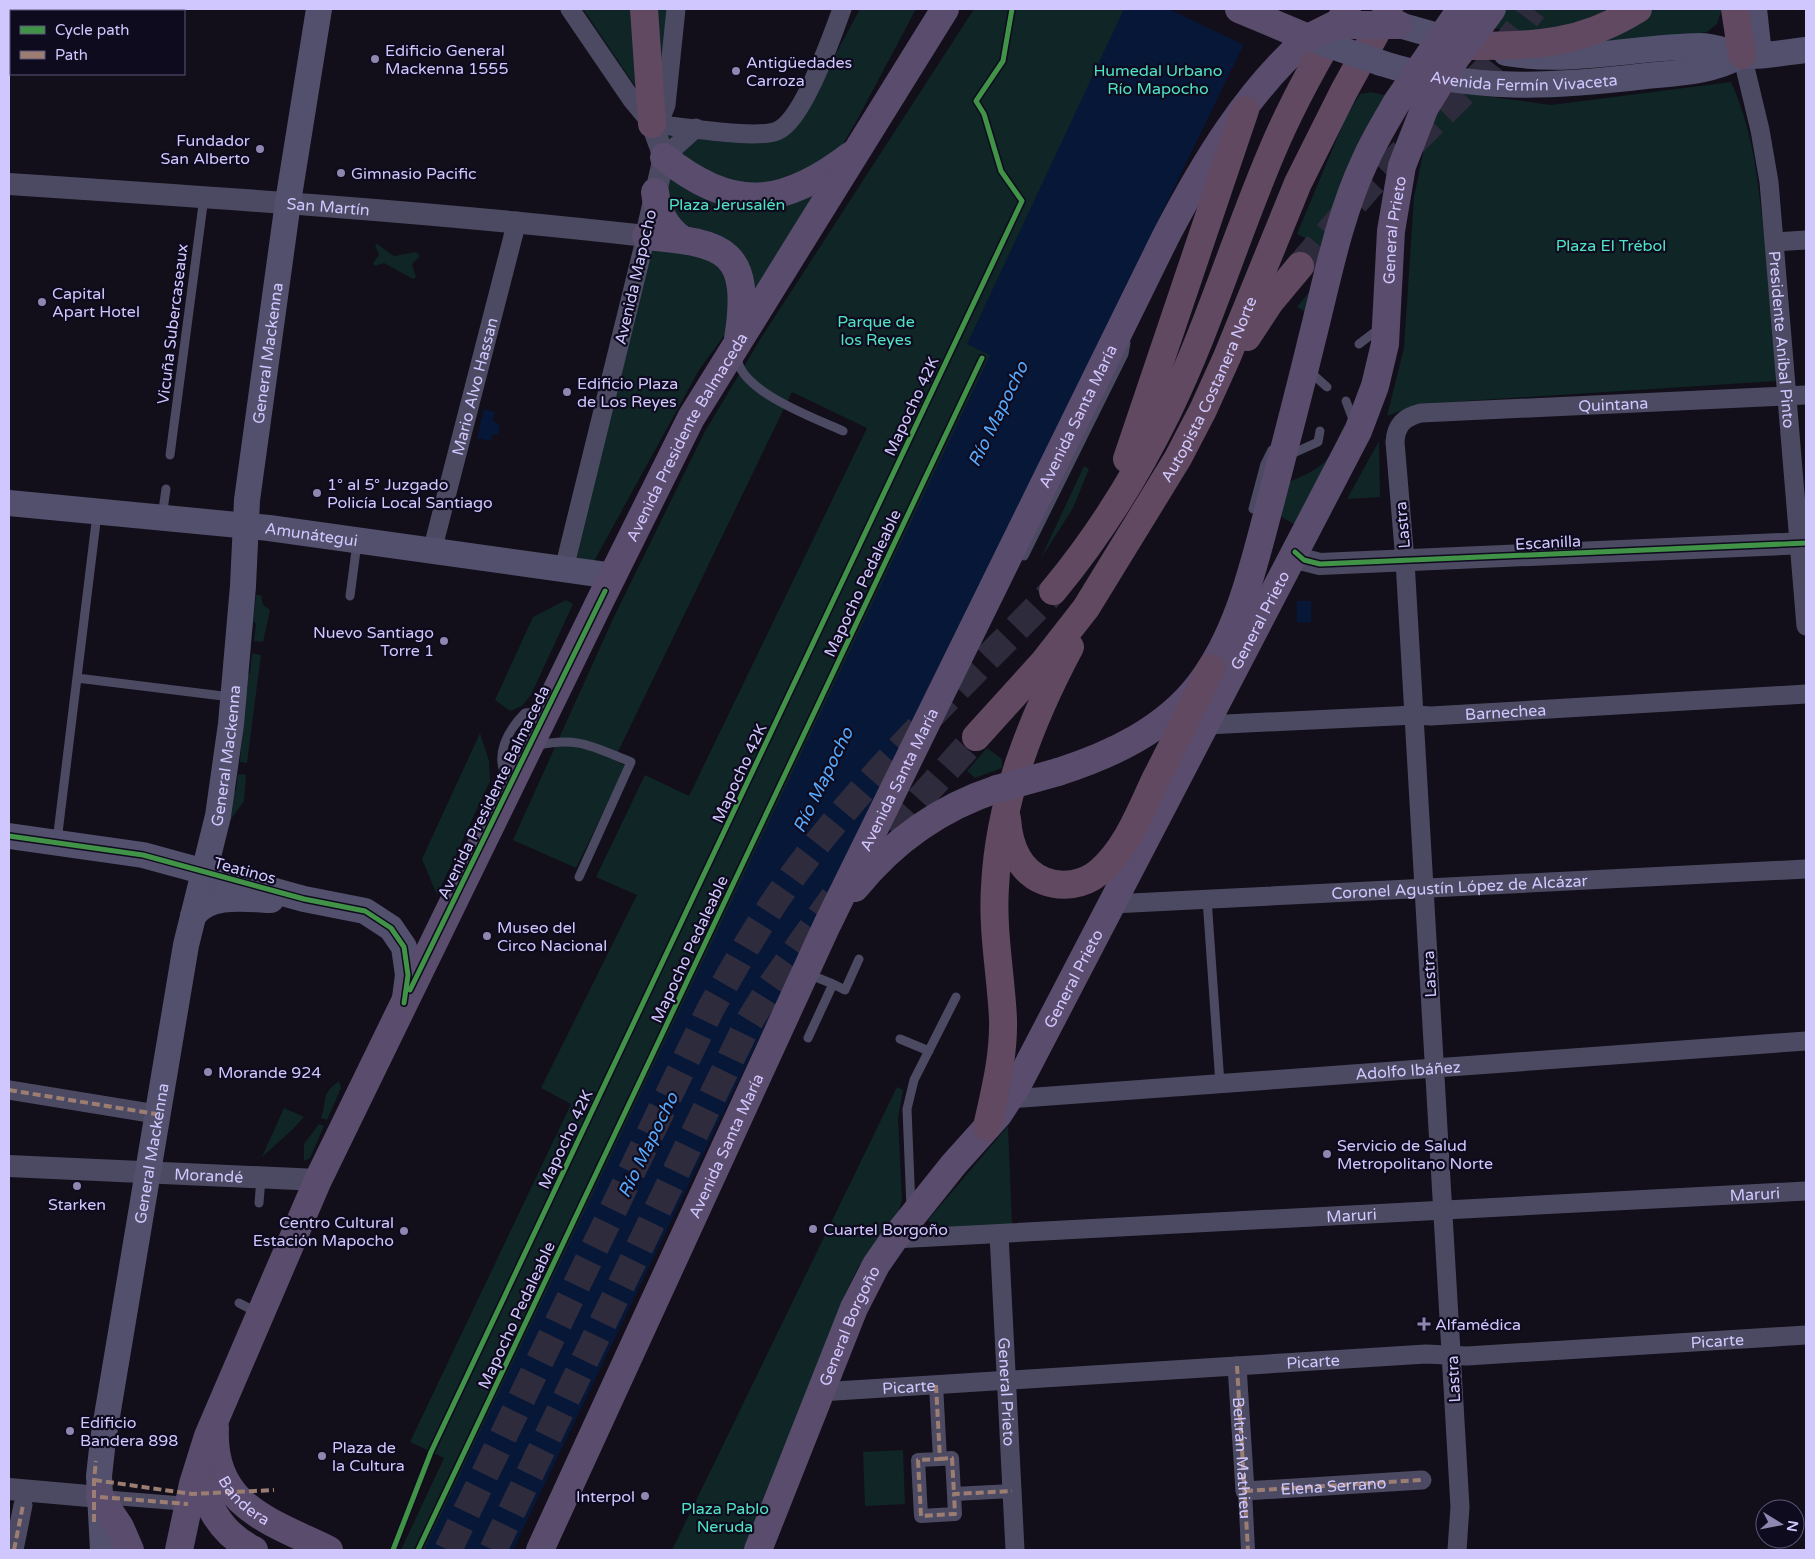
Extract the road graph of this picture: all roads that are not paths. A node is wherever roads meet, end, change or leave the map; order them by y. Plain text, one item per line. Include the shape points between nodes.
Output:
1 (319, 9) edge
2 (570, 9) edge
3 (644, 9) edge
4 (676, 9) edge
5 (842, 9) edge
6 (945, 9) edge
7 (1347, 9) edge
8 (1365, 9) edge
9 (1461, 9) edge
10 (1492, 9) edge
11 (1638, 9) edge
12 (1734, 9) edge
13 (1754, 9) edge
14 (1255, 16) edge
15 (1398, 20) edge
16 (1471, 46) junction
17 (1293, 48) junction
18 (1806, 50) edge
19 (1750, 55) junction
20 (1245, 110) junction
21 (652, 124) junction
22 (696, 128) junction
23 (861, 147) junction
24 (664, 157) junction
25 (9, 184) edge
26 (655, 192) junction
27 (204, 196) junction
28 (288, 202) junction
29 (516, 222) junction
30 (646, 236) junction
31 (681, 239) junction
32 (1806, 240) edge
33 (1775, 242) junction
34 (1300, 266) tunnel mouth
35 (1133, 301) junction
36 (1388, 322) junction
37 (737, 343) junction
38 (1359, 344) dead end
39 (1305, 367) junction
40 (1327, 387) dead end
41 (1211, 392) junction
42 (1797, 395) edge
43 (1346, 401) dead end
44 (1421, 413) joint
45 (1290, 426) junction
46 (843, 431) dead end
47 (1320, 431) dead end
48 (1358, 431) junction
49 (170, 455) dead end
50 (1281, 459) junction
51 (166, 490) dead end
52 (9, 503) edge
53 (97, 511) junction
54 (162, 517) junction
55 (1255, 518) junction
56 (246, 526) junction
57 (1097, 532) junction
58 (357, 540) junction
59 (1803, 544) edge
60 (432, 551) junction
61 (1295, 552) junction
62 (1405, 561) junction
63 (1020, 564) dead end
64 (1112, 568) junction
65 (564, 569) junction
66 (613, 576) junction
67 (1053, 591) tunnel mouth
68 (350, 596) dead end
69 (1806, 626) edge
70 (1212, 668) junction
71 (77, 678) junction
72 (1806, 694) edge
73 (234, 698) junction
74 (546, 711) junction
75 (1415, 715) junction
76 (1206, 725) junction
77 (976, 737) tunnel mouth
78 (527, 748) junction
79 (510, 784) junction
80 (1001, 798) junction
81 (9, 836) edge
82 (57, 842) junction
83 (1806, 869) edge
84 (204, 872) junction
85 (579, 877) dead end
86 (1424, 887) junction
87 (304, 899) junction
88 (1207, 899) junction
89 (1112, 904) junction
90 (192, 916) junction
91 (827, 924) junction
92 (859, 960) dead end
93 (806, 972) junction
94 (833, 984) junction
95 (956, 997) dead end
96 (404, 1004) junction
97 (808, 1038) dead end
98 (900, 1039) dead end
99 (1806, 1041) edge
100 (928, 1051) junction
101 (1435, 1068) junction
102 (1220, 1084) junction
103 (9, 1090) edge
104 (1009, 1099) junction
105 (156, 1114) junction
106 (987, 1127) junction
107 (9, 1166) edge
108 (146, 1172) junction
109 (261, 1178) junction
110 (318, 1180) junction
111 (1806, 1191) edge
112 (259, 1203) dead end
113 (1444, 1210) junction
114 (912, 1216) junction
115 (999, 1234) junction
116 (894, 1239) junction
117 (1806, 1334) edge
118 (1451, 1355) junction
119 (1237, 1366) junction
120 (1007, 1381) junction
121 (936, 1385) junction
122 (820, 1392) junction
123 (217, 1414) junction
124 (201, 1456) junction
125 (940, 1459) junction
126 (1422, 1480) dead end
127 (1012, 1491) junction
128 (1244, 1491) junction
129 (954, 1494) junction
130 (16, 1497) edge
131 (100, 1497) junction
132 (188, 1504) junction
133 (14, 1550) edge
134 (103, 1550) edge
135 (130, 1550) edge
136 (179, 1550) edge
137 (254, 1550) edge
138 (329, 1550) edge
139 (540, 1550) edge
140 (758, 1550) edge
141 (1015, 1550) edge
142 (1248, 1550) edge
143 (1456, 1550) edge

1 - 28 main road, General Mackenna
2 - 21 street
3 - 21 highway
4 - 21 street via 666,105 662,115
5 - 22 street via 802,106 784,127 760,134
6 - 23 main road, Avenida Presidente Balmaceda
7 - 57 highway, Autopista Costanera Norte via 1308,76 1275,143 1204,327 1167,412 1132,478
8 - 15 main road, Avenida Fermín Vivaceta
9 - 39 main road, General Prieto, bridge via 1397,102 1356,184
10 - 36 main road, General Prieto, bridge via 1425,107 1407,151 1396,193 1388,260
11 - 16 highway via 1610,26 1575,38 1534,44
12 - 19 highway
13 - 19 main road, Presidente Aníbal Pinto
14 - 17 main road
14 - 17 main road via 1276,43
15 - 16 main road, Avenida Fermín Vivaceta
15 - 17 main road, bridge via 1334,25
15 - 41 highway, Autopista Costanera Norte via 1348,83 1298,183
16 - 19 main road, Avenida Fermín Vivaceta via 1552,58 1703,46
17 - 19 main road, Avenida Fermín Vivaceta, bridge via 1461,80 1550,86 1709,69
17 - 20 main road, Avenida Santa María
18 - 19 main road, Avenida Fermín Vivaceta
19 - 33 street, Presidente Aníbal Pinto
20 - 35 main road, Avenida Santa María via 1186,199
20 - 57 highway via 1132,446
21 - 22 street
21 - 24 street
22 - 24 street
23 - 24 main road via 794,189 754,197 727,194 704,185
23 - 37 main road, Avenida Presidente Balmaceda
24 - 26 street, Avenida Mapocho
25 - 27 street, San Martín
26 - 30 street, Avenida Mapocho
26 - 31 main road via 659,212
27 - 28 street, San Martín
27 - 49 lane, Vicuña Subercaseaux
28 - 29 street, San Martín
28 - 56 main road, General Mackenna
29 - 30 street, San Martín
29 - 60 street, Mario Alvo Hassan
30 - 31 main road
30 - 65 street, Avenida Mapocho
31 - 37 main road via 712,246 733,264 741,296
32 - 33 street
33 - 42 street, Presidente Aníbal Pinto
34 - 41 highway via 1266,309
35 - 63 lane via 1124,354
35 - 91 main road, Avenida Santa María via 962,658
36 - 38 lane
36 - 48 main road, General Prieto via 1375,386
37 - 46 lane via 738,366 758,389
37 - 66 main road, Avenida Presidente Balmaceda via 691,418
39 - 40 lane
39 - 45 main road, General Prieto
41 - 64 highway, Autopista Costanera Norte via 1178,458
42 - 44 street, Quintana
42 - 59 street, Presidente Aníbal Pinto
43 - 48 lane
44 - 62 street, Lastra via 1403,420 1395,436
45 - 50 main road, General Prieto
45 - 55 lane via 1268,459
47 - 50 lane via 1318,442
48 - 61 main road, General Prieto
50 - 55 main road, General Prieto
51 - 54 lane
52 - 53 main road, Amunátegui
53 - 54 main road, Amunátegui
53 - 71 lane
54 - 56 main road, Amunátegui
55 - 61 main road via 1283,534
55 - 70 main road, General Prieto via 1238,613
56 - 58 main road, Amunátegui
56 - 73 main road, General Mackenna
57 - 67 highway, Autopista Costanera Norte
58 - 60 main road, Amunátegui
58 - 68 lane
59 - 62 street, Escanilla
59 - 69 street, Presidente Aníbal Pinto
60 - 65 main road, Amunátegui
61 - 62 street, Escanilla via 1315,564
61 - 76 main road, General Prieto
62 - 75 street, Lastra
64 - 77 highway, Autopista Costanera Norte via 1043,663
64 - 80 highway via 1040,708
65 - 66 main road, Amunátegui
66 - 74 main road, Avenida Presidente Balmaceda
70 - 80 main road, General Prieto, bridge via 1186,700 1158,724 1108,754
70 - 80 highway via 1123,843 1113,858 1092,876 1063,884 1046,882 1031,874 1014,850
71 - 73 lane
71 - 82 lane
72 - 75 street, Barnechea
73 - 84 main road, General Mackenna via 218,816
74 - 78 main road, Avenida Presidente Balmaceda
74 - 79 lane via 525,713 507,734 502,764
75 - 76 street, Barnechea
75 - 86 street, Lastra
76 - 89 main road, General Prieto
78 - 79 main road, Avenida Presidente Balmaceda
78 - 85 lane via 566,740 598,748 631,762
79 - 96 main road, Avenida Presidente Balmaceda
80 - 91 main road, General Prieto via 957,803 912,832 857,886
80 - 106 highway via 994,914 1003,1043
81 - 82 main road, Teatinos
82 - 84 main road, Teatinos via 143,855
83 - 86 street, Coronel Agustín López de Alcázar
84 - 87 main road, Teatinos
84 - 90 main road, General Mackenna
86 - 88 street, Coronel Agustín López de Alcázar
86 - 101 street, Lastra
87 - 90 main road via 213,901 201,906
87 - 96 main road, Teatinos via 365,911 391,928 404,947 408,961
88 - 89 street, Coronel Agustín López de Alcázar
88 - 102 lane
89 - 104 main road, General Prieto
90 - 105 main road, General Mackenna
91 - 93 main road, Avenida Santa María
92 - 94 lane via 845,990
93 - 94 lane
93 - 139 main road, Avenida Santa María
94 - 97 lane
95 - 100 lane
96 - 110 main road, Avenida Presidente Balmaceda
98 - 100 lane
99 - 101 street, Adolfo Ibáñez
100 - 114 lane via 914,1080 907,1109
101 - 102 street, Adolfo Ibáñez
101 - 113 street, Lastra
102 - 104 street, Adolfo Ibáñez
103 - 105 street
104 - 106 main road, General Prieto
105 - 108 main road, General Mackenna
106 - 114 main road, General Borgoño
107 - 108 street, Morandé
108 - 109 street, Morandé
108 - 131 main road, General Mackenna via 103,1440
109 - 110 street, Morandé
109 - 112 lane
110 - 123 main road, Avenida Presidente Balmaceda via 249,1308
111 - 113 street, Maruri
113 - 115 street, Maruri
113 - 118 street, Lastra
114 - 116 main road, General Borgoño
115 - 116 street, Maruri
115 - 120 street, General Prieto
116 - 122 main road, General Borgoño via 863,1291
117 - 118 street, Picarte
118 - 119 street, Picarte
118 - 143 street, Lastra via 1460,1507
119 - 120 street, Picarte
119 - 128 street, Beltrán Mathieu
120 - 121 street, Picarte
120 - 127 street, General Prieto
121 - 122 street, Picarte
121 - 125 street
122 - 140 main road, General Borgoño
123 - 124 main road, Avenida Presidente Balmaceda
123 - 138 main road, Bandera via 215,1454 229,1490 260,1515
124 - 132 main road, Avenida Presidente Balmaceda
124 - 137 main road, Bandera via 204,1488 215,1514 229,1534
125 - 129 street via 952,1458
125 - 129 street via 918,1460 921,1516 955,1514
126 - 128 street, Elena Serrano
127 - 129 street
127 - 141 street, General Prieto
128 - 142 street, Beltrán Mathieu
130 - 131 street
130 - 133 street
131 - 132 street
131 - 134 main road, General Mackenna
131 - 135 main road via 120,1527
132 - 136 main road, Avenida Presidente Balmaceda

